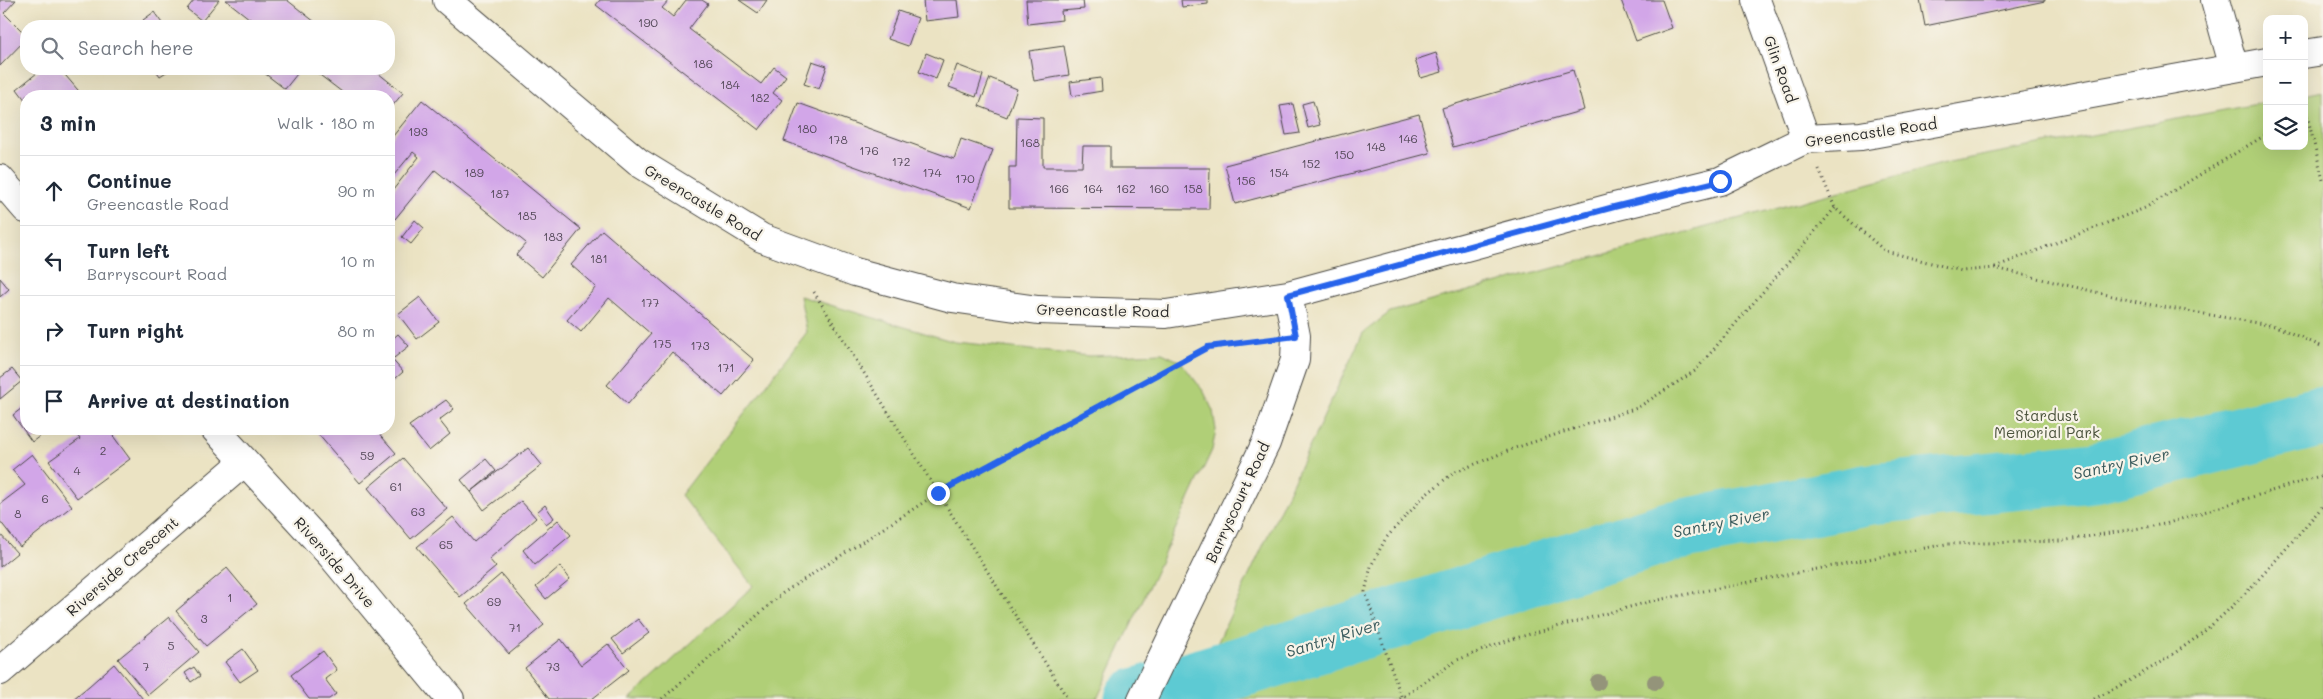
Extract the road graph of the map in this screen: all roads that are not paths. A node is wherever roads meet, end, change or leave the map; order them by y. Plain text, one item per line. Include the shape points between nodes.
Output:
1 (447, 0) edge
2 (1756, 0) edge
3 (2215, 0) edge
4 (2323, 51) edge
5 (2308, 53) edge
6 (2263, 63) edge
7 (2234, 68) junction
8 (1806, 139) junction
9 (0, 179) edge
10 (20, 203) edge
11 (1288, 295) junction
12 (221, 435) edge
13 (244, 462) junction
14 (0, 671) edge
15 (1145, 693) edge
16 (450, 699) edge

1 - 11 street, Greencastle Road via 638,162 762,238 855,272 952,298 1038,310 1166,314
2 - 8 street, Glin Road
3 - 7 street
4 - 5 street
6 - 7 street, Greencastle Road
7 - 8 street, Greencastle Road via 1861,136
8 - 11 street, Greencastle Road via 1720,181
9 - 10 street
11 - 15 street, Barryscourt Road via 1296,336 1295,360 1266,443
12 - 13 street, Riverside Drive
13 - 14 street, Riverside Crescent
13 - 16 street, Riverside Drive via 331,555

